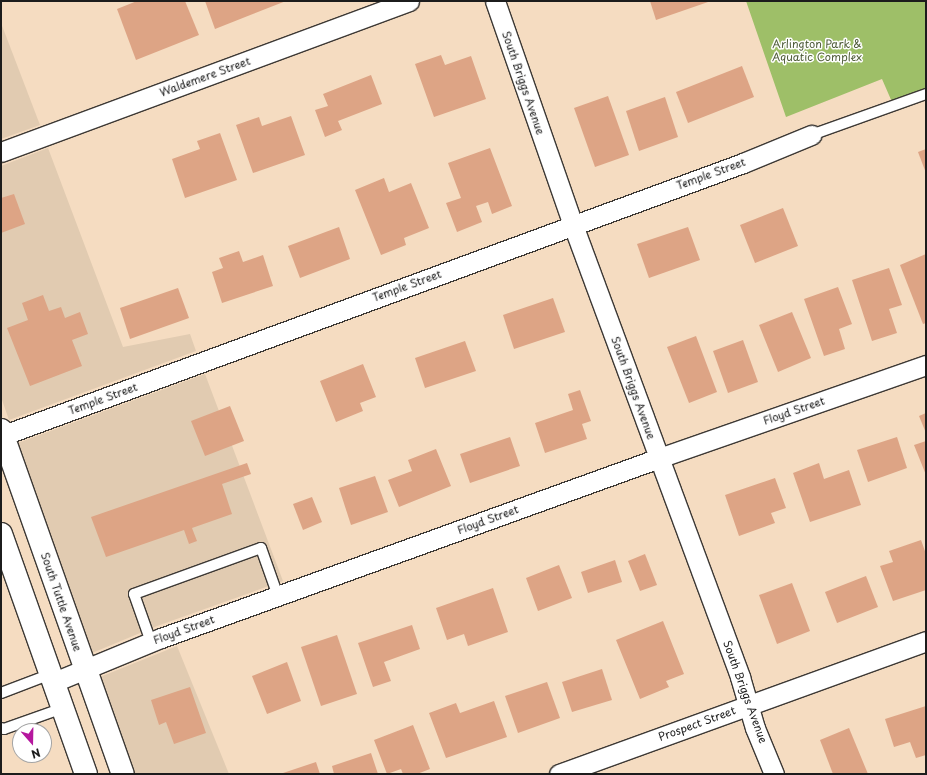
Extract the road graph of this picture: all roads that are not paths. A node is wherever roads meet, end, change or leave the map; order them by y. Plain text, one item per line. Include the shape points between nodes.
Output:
1 (409, 1) edge
2 (495, 1) edge
3 (926, 94) edge
4 (811, 135) joint
5 (1, 152) edge
6 (573, 225) junction
7 (926, 365) edge
8 (2, 434) edge
9 (659, 458) junction
10 (1, 534) edge
11 (278, 596) junction
12 (926, 641) edge
13 (151, 642) junction
14 (85, 669) junction
15 (52, 678) junction
16 (1, 693) edge
17 (748, 706) junction
18 (63, 708) junction
19 (1, 728) edge
20 (86, 774) edge
21 (123, 774) edge
22 (559, 774) edge
23 (774, 774) edge

1 - 5 street, Waldemere Street
2 - 6 street, South Briggs Avenue
3 - 4 lane
4 - 6 street, Temple Street via 744,163
6 - 8 street, Temple Street
6 - 9 street, South Briggs Avenue
7 - 9 street, Floyd Street
8 - 14 main road, South Tuttle Avenue
9 - 11 street, Floyd Street
9 - 17 street, South Briggs Avenue via 740,677
10 - 15 main road
11 - 13 street, Floyd Street
11 - 13 lane via 261,548 134,594
12 - 17 street, Prospect Street
13 - 14 street, Floyd Street
14 - 15 street, Floyd Street
14 - 21 main road, South Tuttle Avenue
15 - 16 lane
15 - 18 main road
17 - 22 street, Prospect Street
17 - 23 street, South Briggs Avenue
18 - 19 lane
18 - 20 main road

